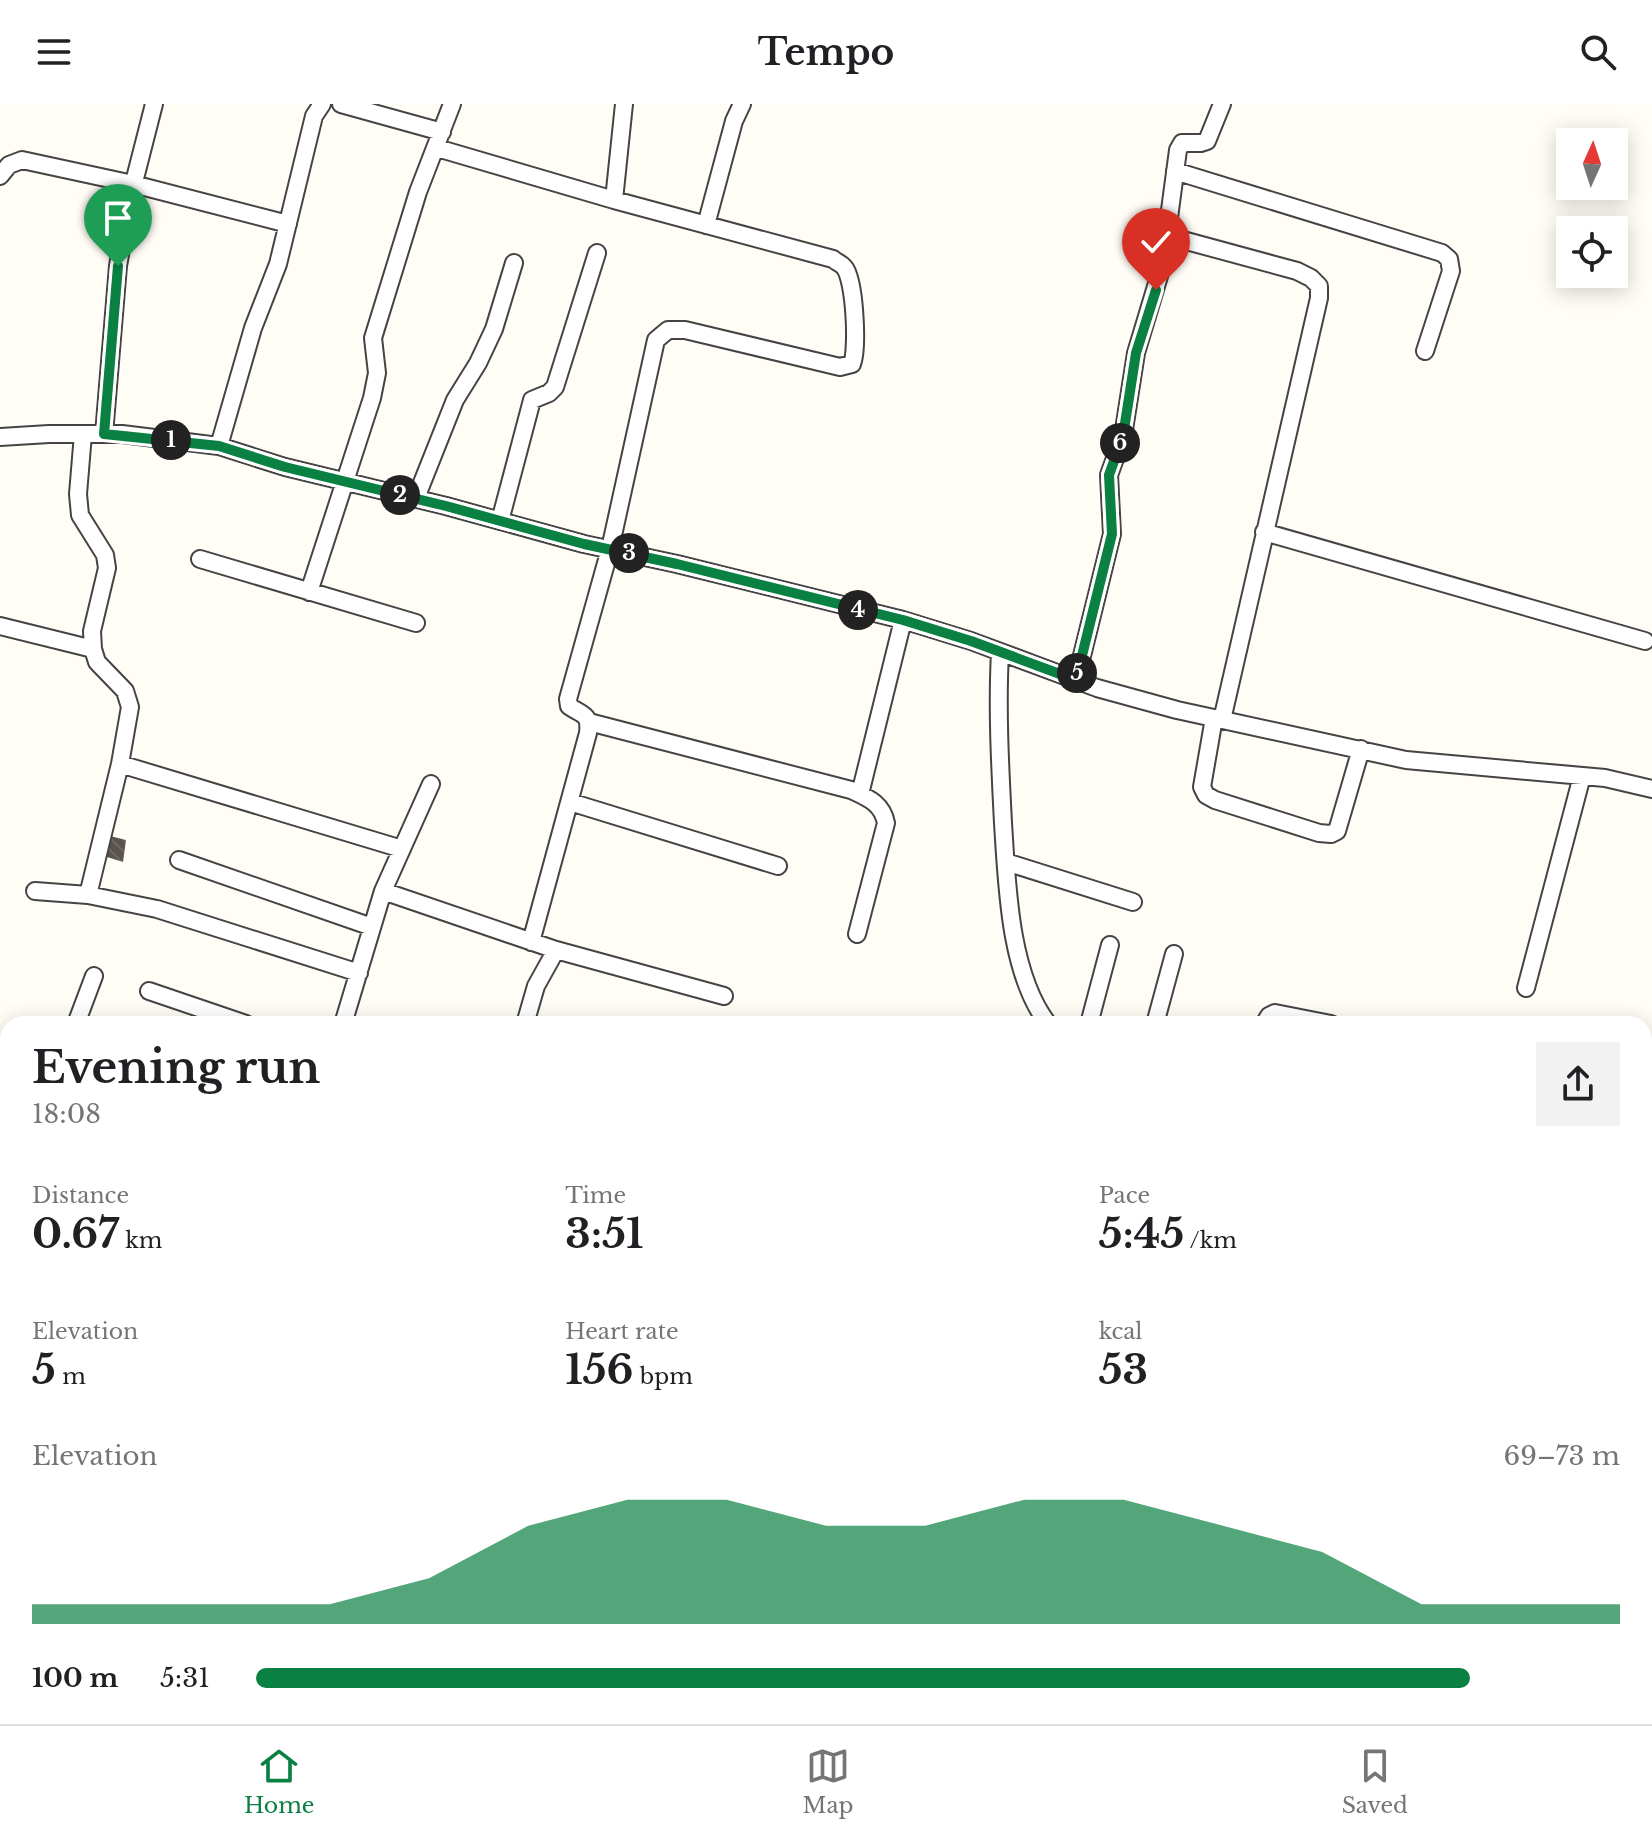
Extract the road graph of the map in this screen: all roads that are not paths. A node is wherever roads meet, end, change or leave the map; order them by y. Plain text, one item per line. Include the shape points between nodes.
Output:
1 (154, 104) edge
2 (322, 104) edge
3 (341, 104) edge
4 (452, 104) edge
5 (624, 104) edge
6 (742, 104) edge
7 (1222, 104) edge
8 (440, 140) junction
9 (1175, 171) junction
10 (0, 176) edge
11 (133, 184) junction
12 (614, 200) junction
13 (288, 224) junction
14 (706, 225) junction
15 (1168, 236) junction
16 (597, 253) dead end
17 (514, 263) dead end
18 (1425, 351) dead end
19 (83, 434) junction
20 (104, 434) junction
21 (0, 437) edge
22 (219, 446) junction
23 (345, 481) junction
24 (416, 498) junction
25 (500, 521) junction
26 (1264, 532) junction
27 (610, 549) junction
28 (200, 559) dead end
29 (309, 592) junction
30 (903, 620) junction
31 (416, 623) dead end
32 (0, 626) edge
33 (1645, 641) dead end
34 (93, 649) junction
35 (1000, 652) junction
36 (1076, 680) junction
37 (1218, 719) junction
38 (589, 722) junction
39 (1361, 749) junction
40 (120, 764) junction
41 (1582, 776) junction
42 (431, 784) dead end
43 (1652, 789) edge
44 (860, 794) junction
45 (570, 802) junction
46 (402, 849) junction
47 (179, 860) dead end
48 (1006, 862) junction
49 (778, 866) dead end
50 (35, 891) dead end
51 (383, 891) junction
52 (88, 895) junction
53 (1133, 902) dead end
54 (372, 927) junction
55 (857, 934) dead end
56 (531, 942) junction
57 (1110, 945) dead end
58 (556, 950) junction
59 (1174, 954) dead end
60 (359, 973) junction
61 (94, 976) dead end
62 (1526, 988) dead end
63 (149, 991) dead end
64 (724, 996) dead end
65 (79, 1016) edge
66 (222, 1016) edge
67 (346, 1016) edge
68 (527, 1016) edge
69 (1044, 1016) edge
70 (1091, 1016) edge
71 (1157, 1016) edge
72 (1269, 1016) edge
73 (1290, 1016) edge

1 - 11 street
2 - 13 street via 314,116
3 - 8 street
4 - 8 street
5 - 12 street
6 - 14 street
7 - 9 street via 1207,141 1182,143
8 - 12 street
8 - 23 street via 418,192 373,338 377,373
9 - 15 street
9 - 18 street via 1442,253 1451,271
10 - 11 street via 22,160
11 - 13 street
11 - 20 street via 118,266
12 - 14 street
13 - 22 street
14 - 27 street via 833,259 844,267 851,288 856,354 852,364 840,367 668,330 656,340
15 - 26 street via 1297,271 1319,286
15 - 36 street via 1136,353 1123,436 1109,475 1112,534
16 - 25 street via 555,387 532,400
17 - 24 street via 494,329 455,400
19 - 20 street
19 - 21 street
19 - 34 street via 80,515 105,555 107,568 92,631
20 - 22 street
22 - 23 street
23 - 24 street
23 - 29 street
24 - 25 street
25 - 27 street
26 - 33 street
26 - 37 street
27 - 30 street
27 - 38 street via 568,699
28 - 29 street
29 - 31 street
30 - 35 street
30 - 44 street
32 - 34 street
34 - 40 street via 97,662 125,691 130,707
35 - 36 street
35 - 48 street via 998,731
36 - 37 street
37 - 39 street
37 - 39 street via 1202,787 1206,795 1319,833 1337,831
38 - 44 street
38 - 45 street
39 - 41 street via 1434,764
40 - 46 street
40 - 52 street
41 - 43 street
41 - 62 street
42 - 46 street
44 - 55 street via 874,800 886,823
45 - 49 street
45 - 56 street
46 - 51 street
47 - 54 street
48 - 53 street
48 - 69 street via 1020,959
50 - 52 street
51 - 54 street
51 - 56 street
52 - 60 street via 157,909
54 - 60 street
56 - 58 street
57 - 70 street
58 - 64 street
58 - 68 street
59 - 71 street
60 - 67 street
61 - 65 street
63 - 66 street
72 - 73 street

